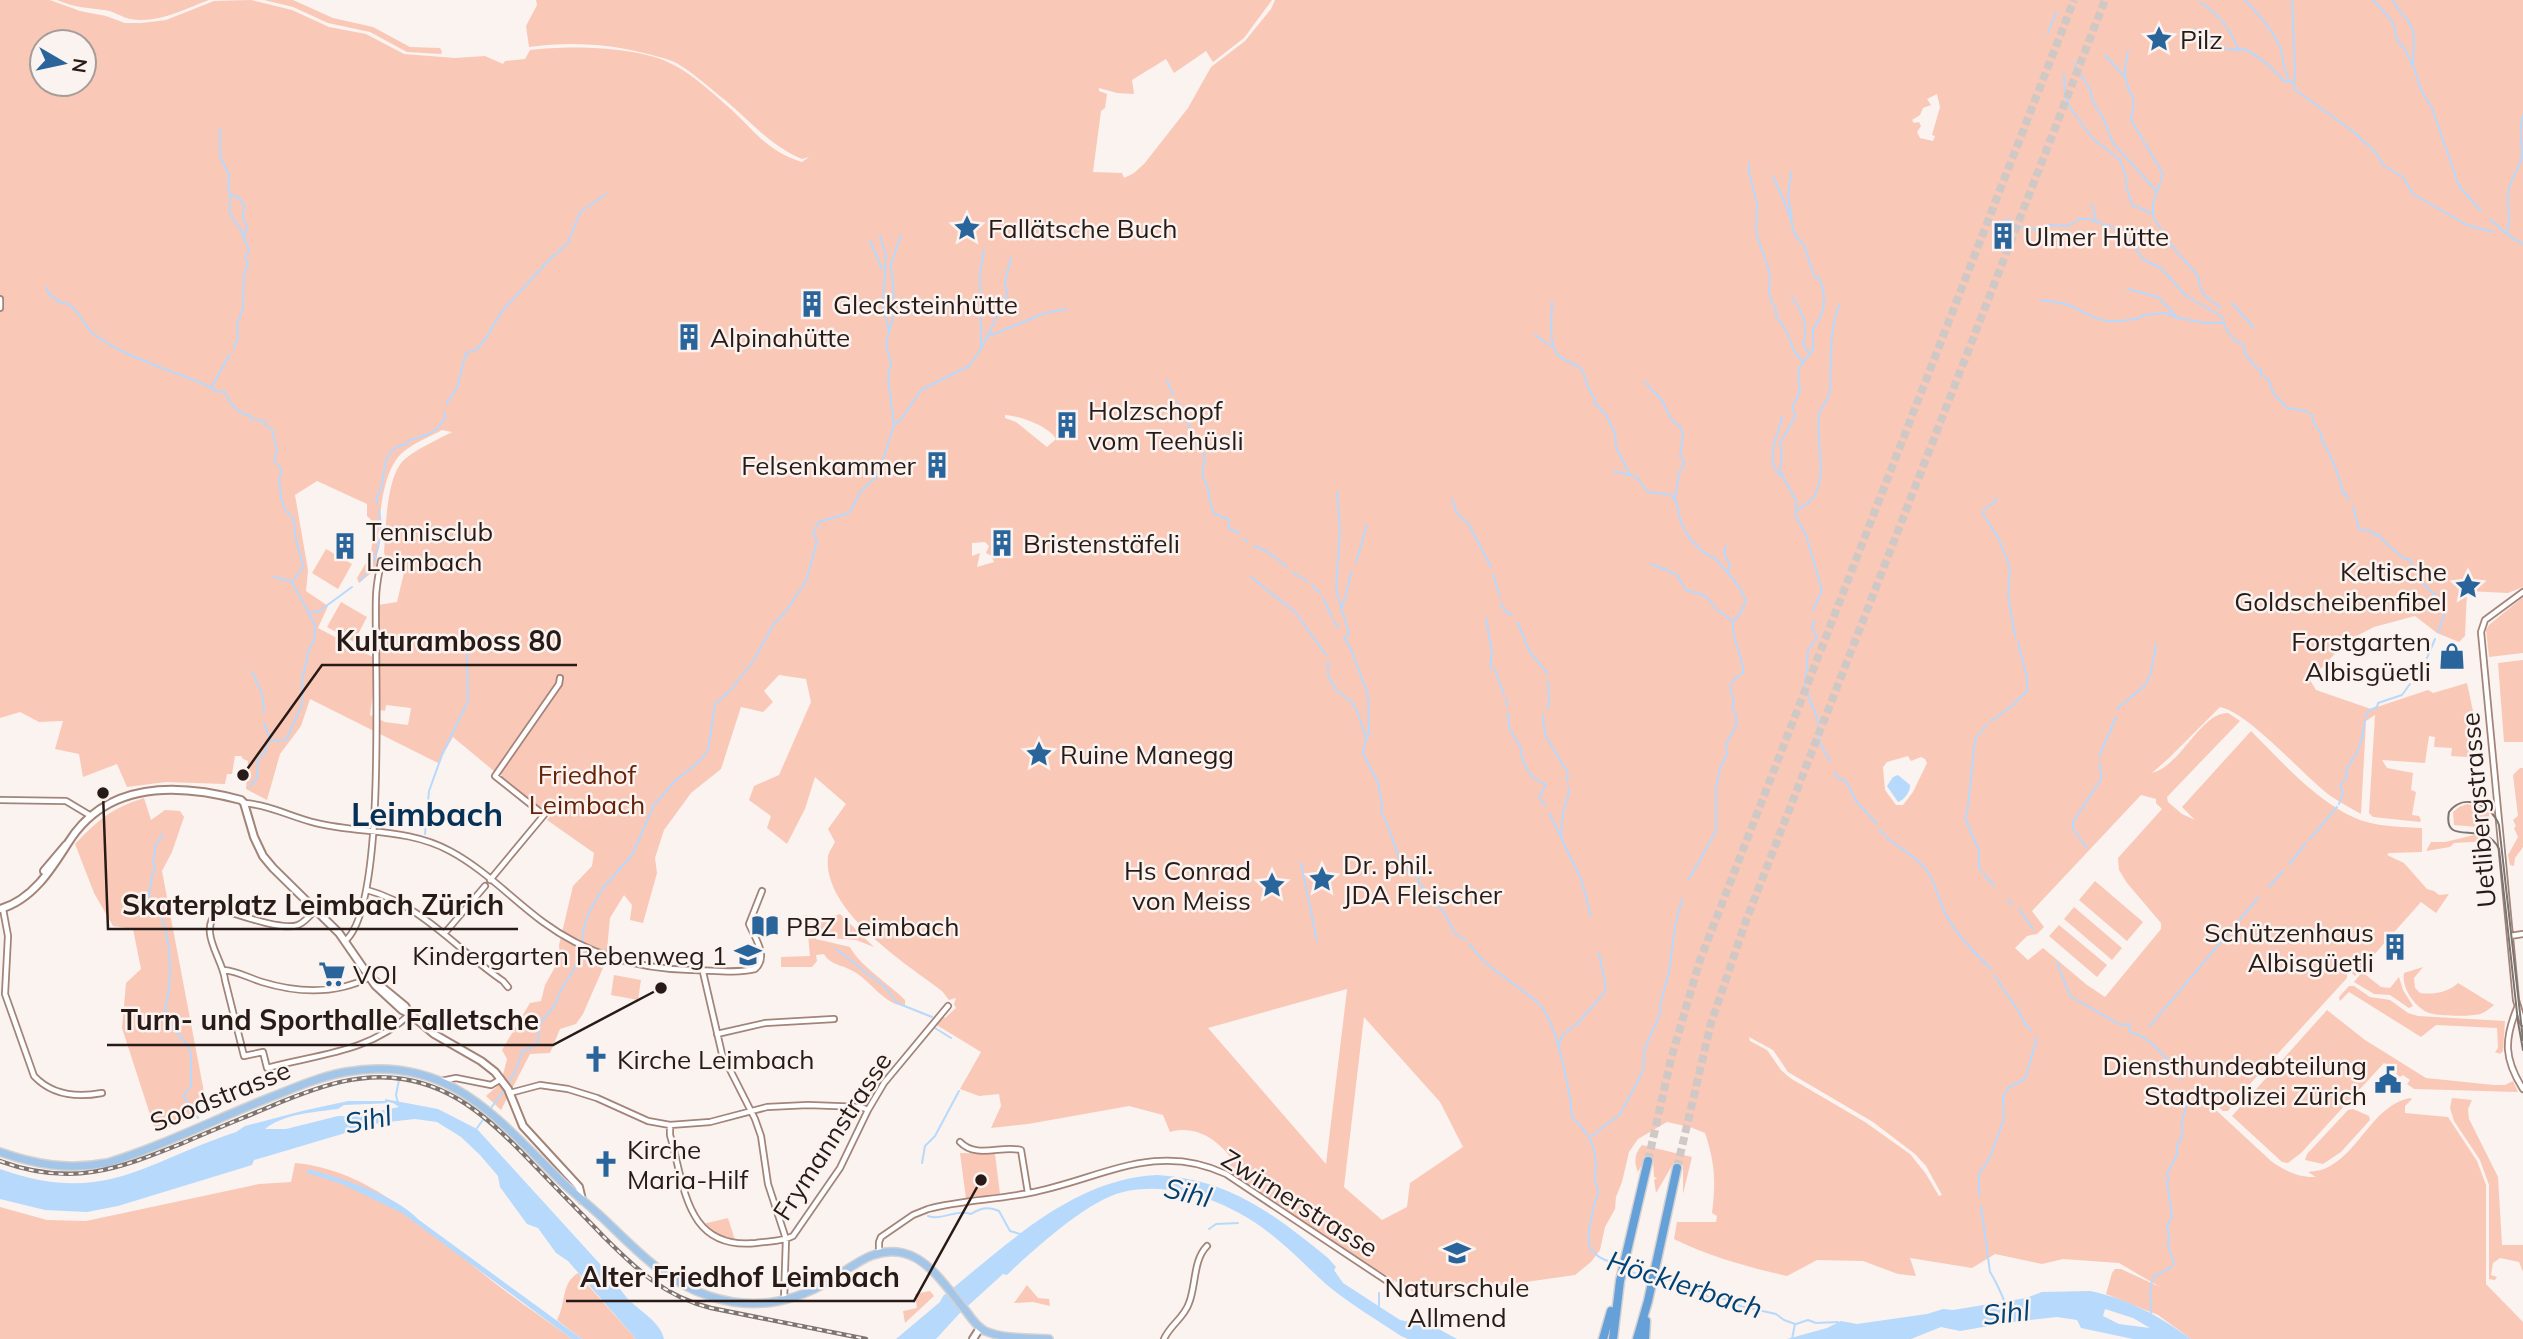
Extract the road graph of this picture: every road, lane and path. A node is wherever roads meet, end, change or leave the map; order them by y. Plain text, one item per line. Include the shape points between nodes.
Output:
1 (0, 299) edge
2 (0, 308) edge
3 (381, 561) dead end
4 (2523, 592) edge
5 (560, 678) dead end
6 (0, 800) edge
7 (244, 803) junction
8 (90, 816) junction
9 (373, 831) junction
10 (490, 880) junction
11 (485, 886) dead end
12 (367, 890) junction
13 (762, 891) dead end
14 (2, 909) edge
15 (315, 910) junction
16 (444, 934) junction
17 (2523, 934) edge
18 (2510, 936) junction
19 (345, 941) junction
20 (224, 970) junction
21 (703, 972) junction
22 (370, 977) junction
23 (508, 987) dead end
24 (948, 1006) dead end
25 (2517, 1006) junction
26 (411, 1014) junction
27 (835, 1019) dead end
28 (2523, 1023) edge
29 (717, 1034) junction
30 (440, 1081) junction
31 (505, 1086) junction
32 (2523, 1089) edge
33 (102, 1093) dead end
34 (750, 1110) junction
35 (867, 1111) junction
36 (670, 1125) junction
37 (960, 1142) dead end
38 (0, 1152) edge
39 (1648, 1161) tunnel mouth
40 (1677, 1168) tunnel mouth
41 (1028, 1194) junction
42 (582, 1199) junction
43 (786, 1239) junction
44 (1207, 1246) dead end
45 (879, 1252) junction
46 (1620, 1281) junction
47 (1390, 1283) dead end
48 (784, 1300) junction
49 (1648, 1301) junction
50 (980, 1328) junction
51 (973, 1339) edge
52 (1049, 1339) edge
53 (1164, 1339) edge
54 (1604, 1339) edge
55 (1613, 1339) edge
56 (1637, 1339) edge
57 (1645, 1339) edge

1 - 2 street
3 - 9 street via 376,595
4 - 18 street, Uetlibergstrasse via 2491,614 2481,632
5 - 10 street via 495,776 544,815
6 - 8 street via 66,801
7 - 8 street via 211,794 155,789 122,796
7 - 9 street via 315,823
7 - 15 street via 263,856
8 - 14 street via 42,881
9 - 10 street via 435,844
9 - 12 street
10 - 21 street via 544,923 605,955
11 - 16 street
12 - 16 street via 401,903
12 - 19 street via 355,931
13 - 21 street via 749,924 762,954 759,966
14 - 33 street via 8,936 5,994 33,1074 43,1086 60,1093
15 - 19 street
15 - 20 street via 303,923 291,927 219,910 209,929
16 - 23 street
17 - 18 street
18 - 25 street, Uetlibergstrasse
19 - 22 street
20 - 22 street via 285,988 313,991 344,987
20 - 26 street via 244,1056 263,1052 267,1068 354,1047 383,1036
21 - 29 street
22 - 26 street via 394,1004
24 - 35 street, Frymannstrasse via 884,1083
25 - 28 street, Uetlibergstrasse
25 - 32 street, Uetlibergstrasse via 2508,1032 2508,1053
26 - 31 street via 434,1034 486,1064
27 - 29 street via 765,1023
29 - 34 street
30 - 31 street via 456,1078
30 - 38 main road, Soodstrasse via 392,1070 331,1075 121,1159 92,1166 40,1165
30 - 42 main road, Soodstrasse via 491,1111
31 - 36 street via 568,1089 648,1121
31 - 42 street via 523,1126 579,1187
34 - 35 street via 808,1105
34 - 36 street via 710,1122
34 - 43 street via 761,1136 768,1184
35 - 43 street, Frymannstrasse via 840,1168 793,1236
36 - 43 street via 691,1211 700,1226 733,1243
37 - 41 street via 965,1148 988,1152 1021,1150
39 - 46 highway
40 - 49 highway
41 - 45 street, Zwirnerstrasse via 918,1213 881,1237
41 - 47 street, Zwirnerstrasse via 1117,1166 1168,1160 1197,1163 1226,1174
42 - 48 main road, Soodstrasse via 653,1265 692,1290 749,1305
43 - 48 street, Frymannstrasse
44 - 53 street via 1199,1259 1188,1307
45 - 48 main road, Soodstrasse via 822,1285
45 - 50 main road via 909,1255 931,1271
46 - 54 highway
46 - 55 highway
49 - 56 highway
49 - 57 highway
50 - 51 street
50 - 52 main road via 1002,1336

